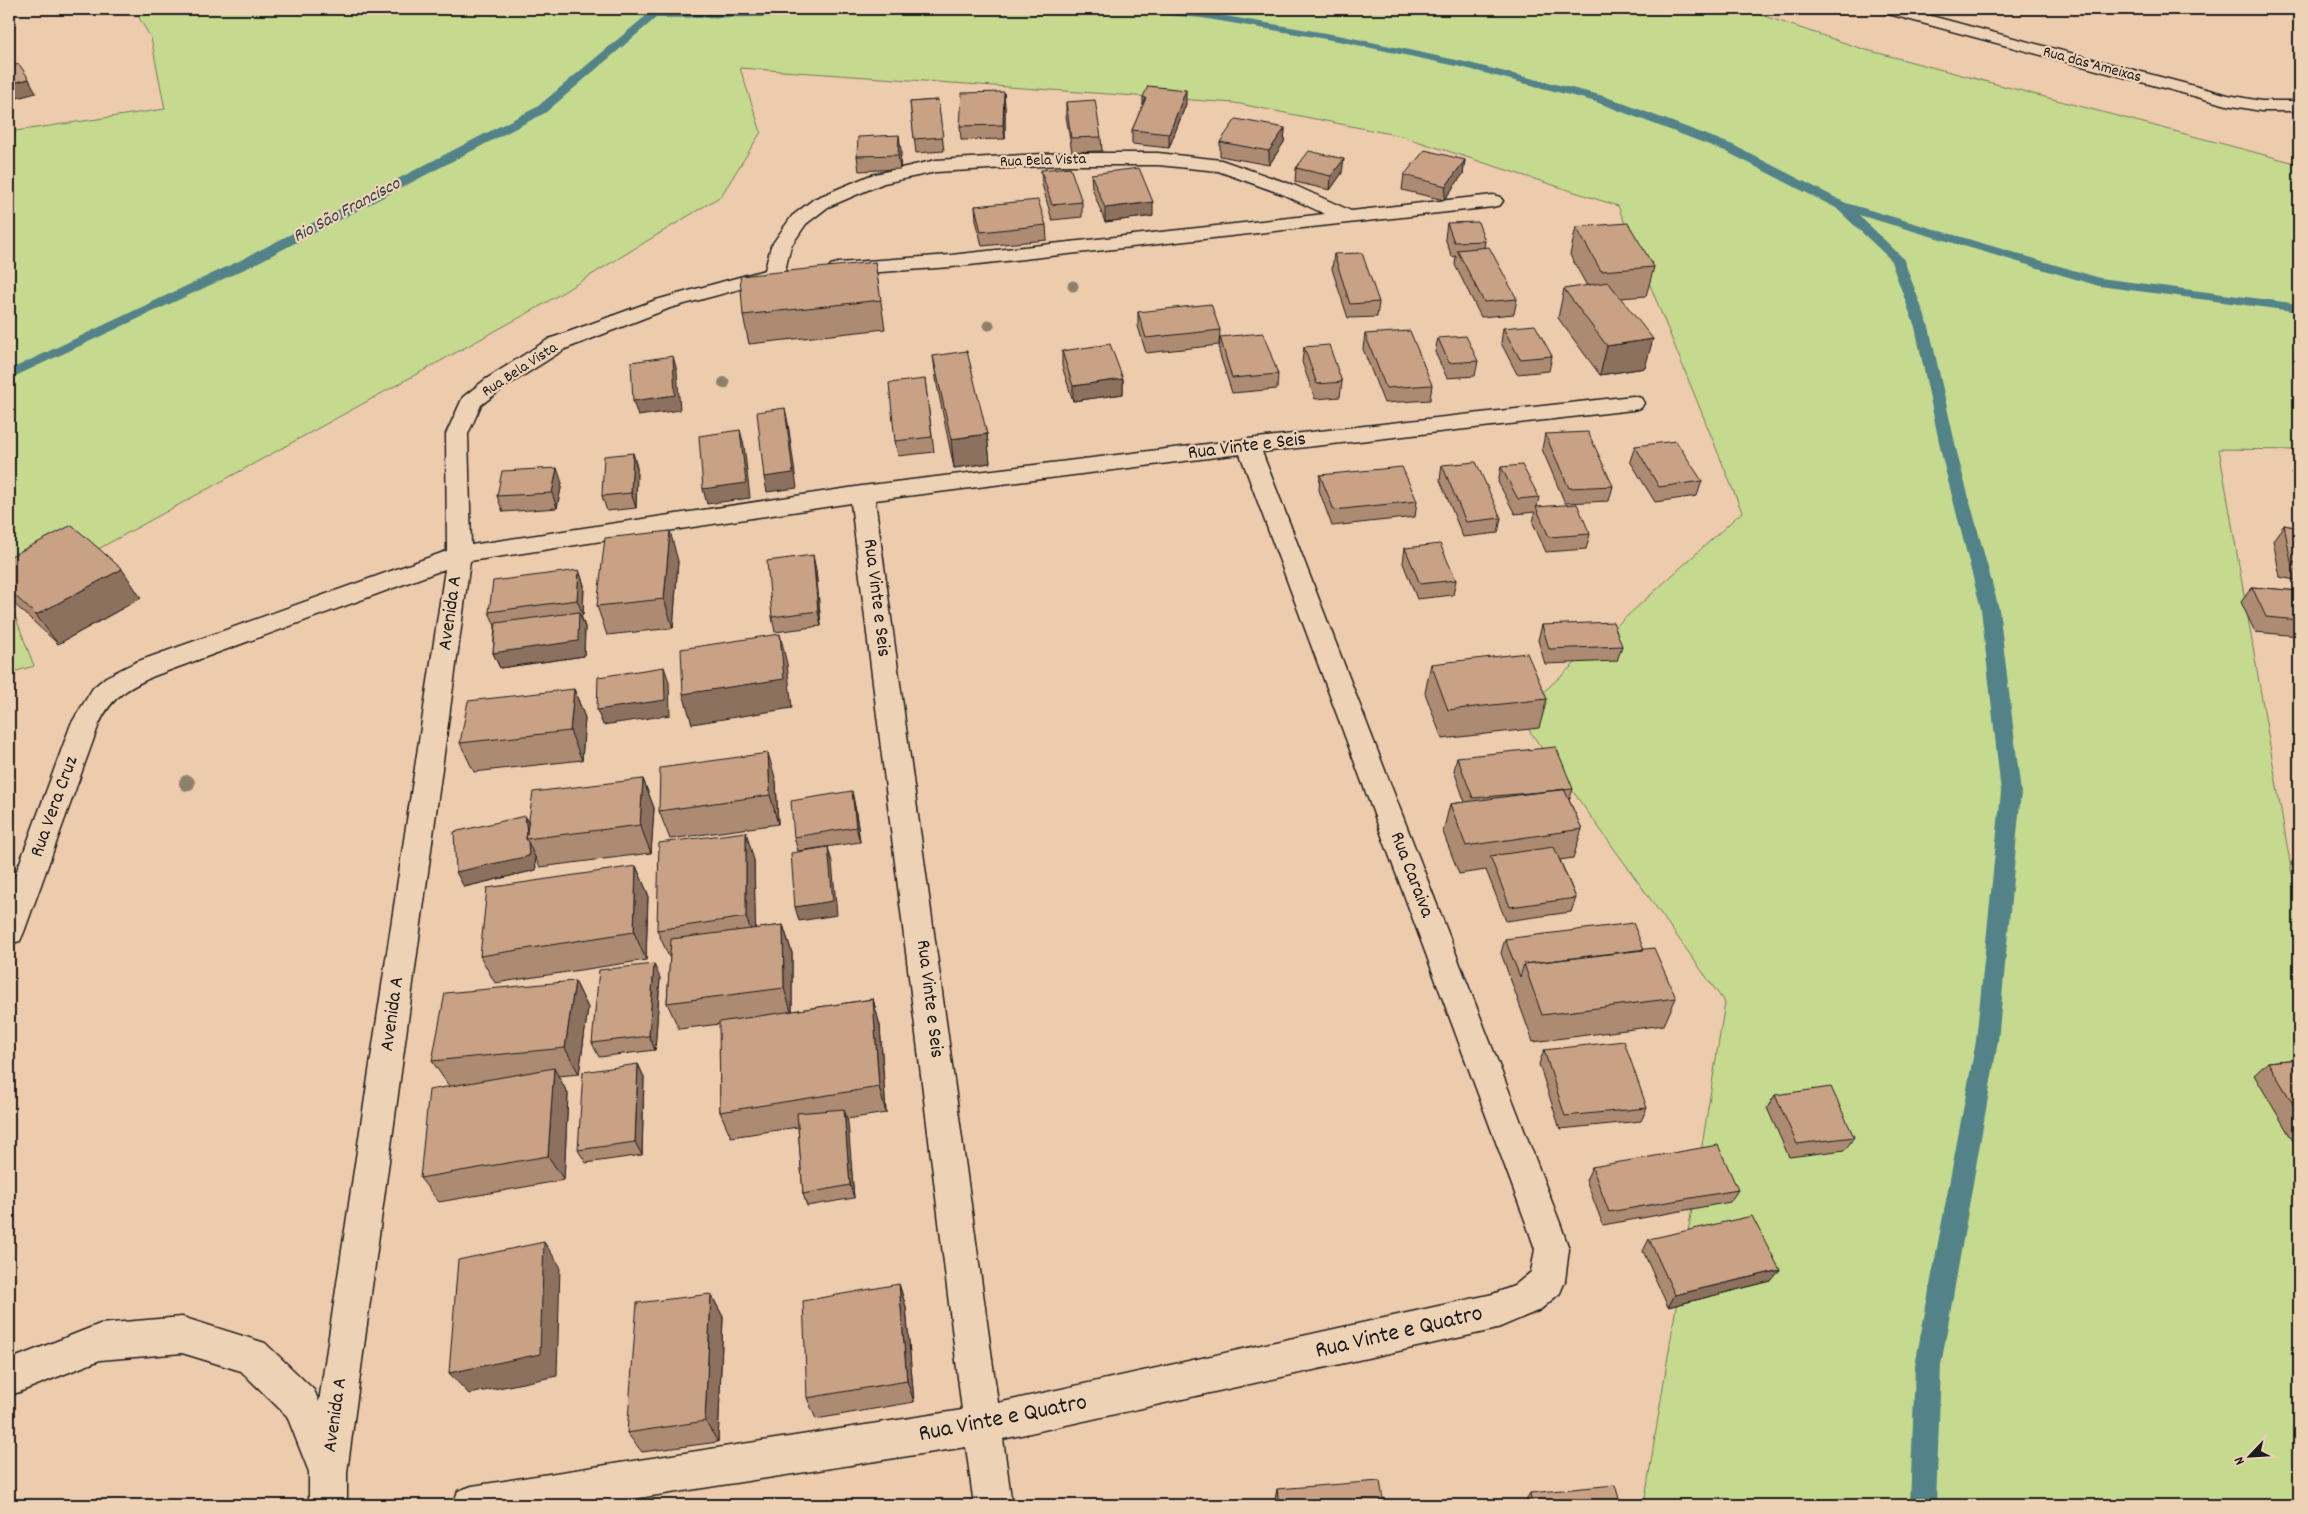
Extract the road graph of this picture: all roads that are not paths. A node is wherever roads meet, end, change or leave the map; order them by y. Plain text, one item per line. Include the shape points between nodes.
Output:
1 (1887, 9) edge
2 (2299, 106) edge
3 (1493, 201) dead end
4 (1349, 217) junction
5 (823, 270) edge
6 (1633, 403) dead end
7 (1248, 446) junction
8 (862, 494) junction
9 (459, 555) junction
10 (109, 686) joint
11 (9, 932) edge
12 (1526, 1298) joint
13 (9, 1378) edge
14 (984, 1425) junction
15 (328, 1489) edge
16 (472, 1505) edge
17 (993, 1505) edge

1 - 2 street, Rua das Ameixas via 2227,100 2261,106
3 - 4 street
4 - 5 street via 951,261
4 - 9 street, Rua Bela Vista via 1289,190 1221,166 1158,158 936,166 878,179 821,202 799,220 781,246 784,272 663,304 557,344 471,402 457,434
6 - 7 street, Rua Vinte e Seis
7 - 8 street, Rua Vinte e Seis
7 - 12 street, Rua Caraiva via 1552,1249 1547,1281
8 - 9 street, Rua Vinte e Seis
8 - 14 street, Rua Vinte e Seis
9 - 10 street, Rua Vinte e Seis via 145,669
9 - 15 street, Avenida A
10 - 11 street, Rua Vera Cruz via 94,704 85,724
12 - 14 street, Rua Vinte e Quatro via 1493,1312
13 - 15 street via 100,1342 182,1335 252,1356 301,1403
14 - 16 street, Rua Vinte e Quatro
14 - 17 street, Rua Vinte e Seis

